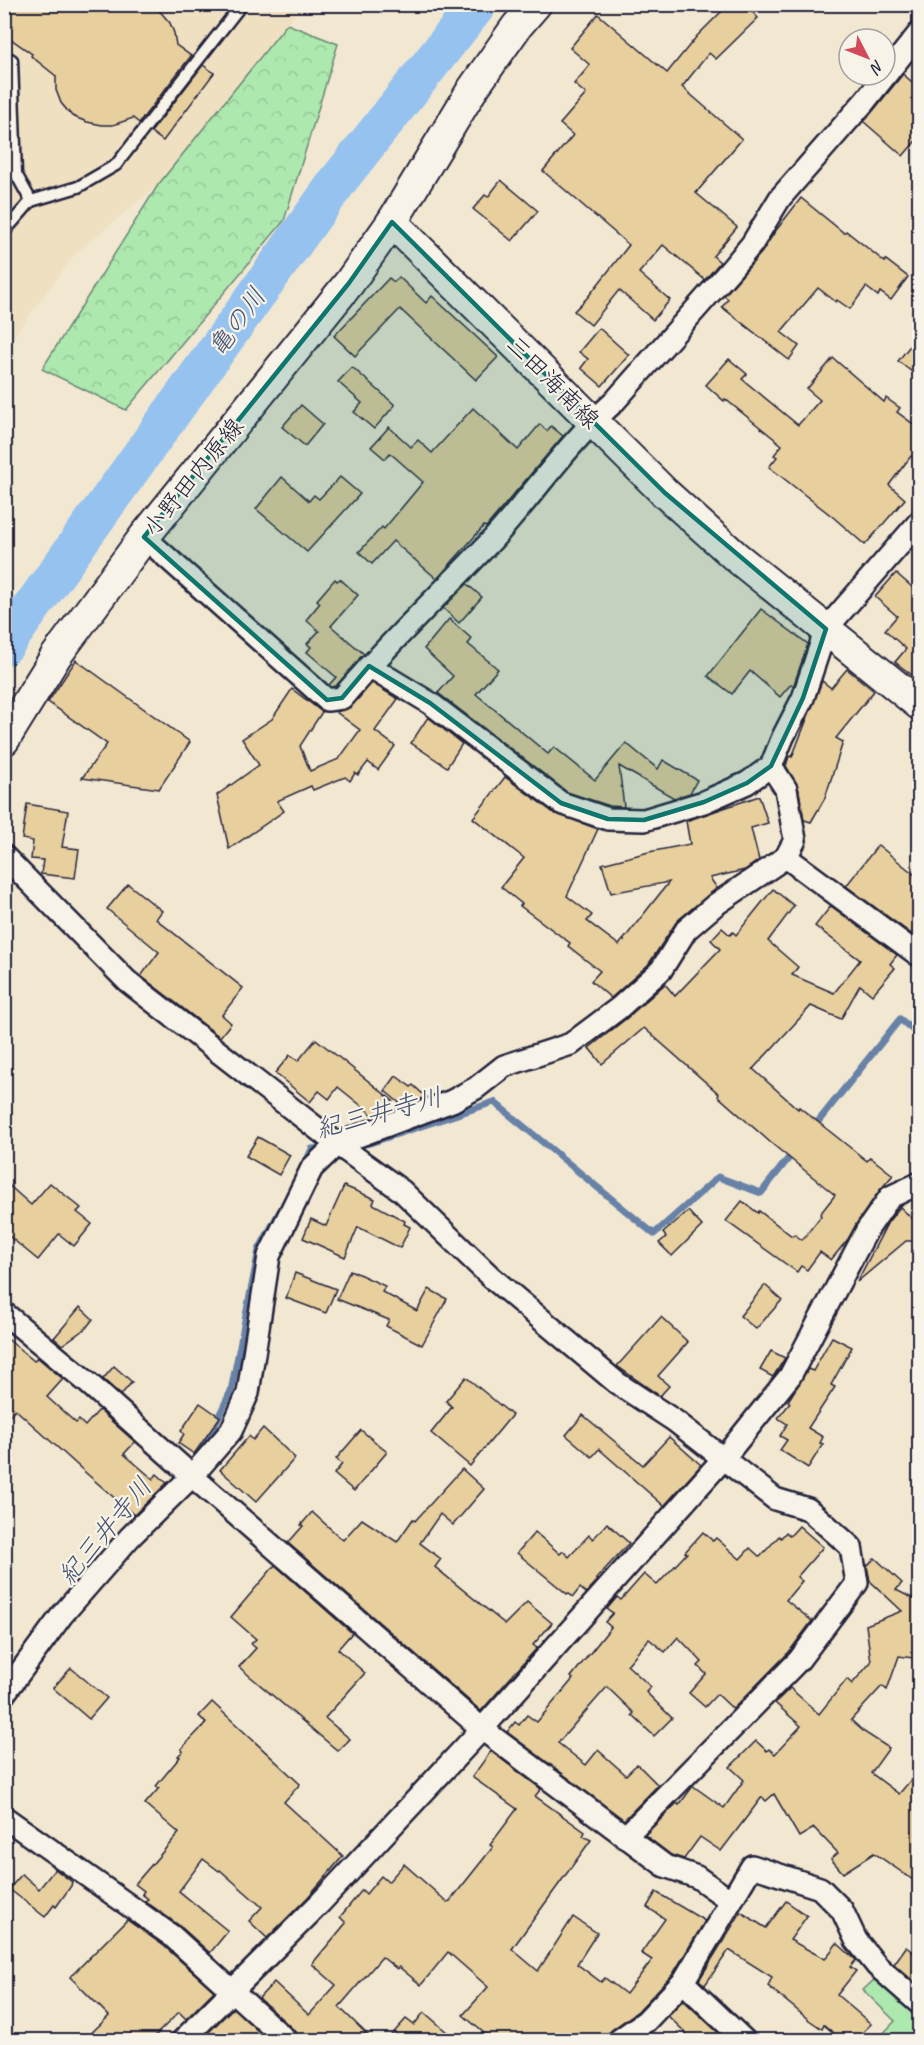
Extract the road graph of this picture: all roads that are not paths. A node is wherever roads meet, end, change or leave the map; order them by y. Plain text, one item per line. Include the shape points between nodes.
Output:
1 (242, 4) edge
2 (536, 4) edge
3 (920, 32) edge
4 (4, 55) edge
5 (31, 201) junction
6 (392, 222) junction
7 (4, 231) edge
8 (593, 421) junction
9 (920, 521) edge
10 (144, 537) junction
11 (826, 629) junction
12 (369, 666) junction
13 (920, 705) edge
14 (4, 740) edge
15 (771, 766) junction
16 (4, 856) edge
17 (786, 857) junction
18 (920, 951) edge
19 (337, 1144) junction
20 (920, 1183) edge
21 (4, 1313) edge
22 (723, 1459) junction
23 (192, 1476) junction
24 (4, 1694) edge
25 (482, 1729) junction
26 (8, 1824) edge
27 (625, 1837) junction
28 (731, 1901) junction
29 (683, 1982) junction
30 (233, 1992) junction
31 (920, 2004) edge
32 (183, 2040) edge
33 (286, 2040) edge
34 (620, 2040) edge
35 (744, 2040) edge

1 - 5 lane via 116,165 78,187
2 - 6 main road via 472,90
3 - 8 street via 780,198 732,268
4 - 5 lane via 12,60 16,174
5 - 7 lane
6 - 8 main road, 三田海南線
6 - 10 main road, 小野田内原線 via 349,283
8 - 11 main road, 三田海南線 via 735,556
8 - 12 street via 494,538
9 - 11 street
10 - 12 street via 327,700 342,698
10 - 14 main road, 小野田内原線 via 56,656
11 - 13 main road, 三田海南線
11 - 15 street via 803,699
12 - 15 street via 430,703 561,803 608,819 644,820 704,802 747,783
15 - 17 street via 786,789 795,840
16 - 19 street via 128,981
17 - 18 street via 917,954
17 - 19 street via 715,905 686,930 661,970 571,1044 504,1066 452,1101
19 - 22 street via 402,1191 491,1277 617,1383
19 - 23 street via 312,1168 269,1256 244,1402 231,1431
20 - 22 street via 890,1197 867,1230 790,1376
21 - 23 street
22 - 25 street
22 - 27 street via 775,1499 808,1509 851,1547 856,1583 799,1659
23 - 24 street via 130,1537 62,1615
23 - 25 street
25 - 27 street
25 - 30 street
26 - 30 street via 172,1936
27 - 28 street via 665,1866 697,1877
28 - 29 street
28 - 31 street via 752,1866 820,1888 842,1910 856,1940 877,1966
29 - 34 street via 646,2021
29 - 35 street
30 - 32 street
30 - 33 street

